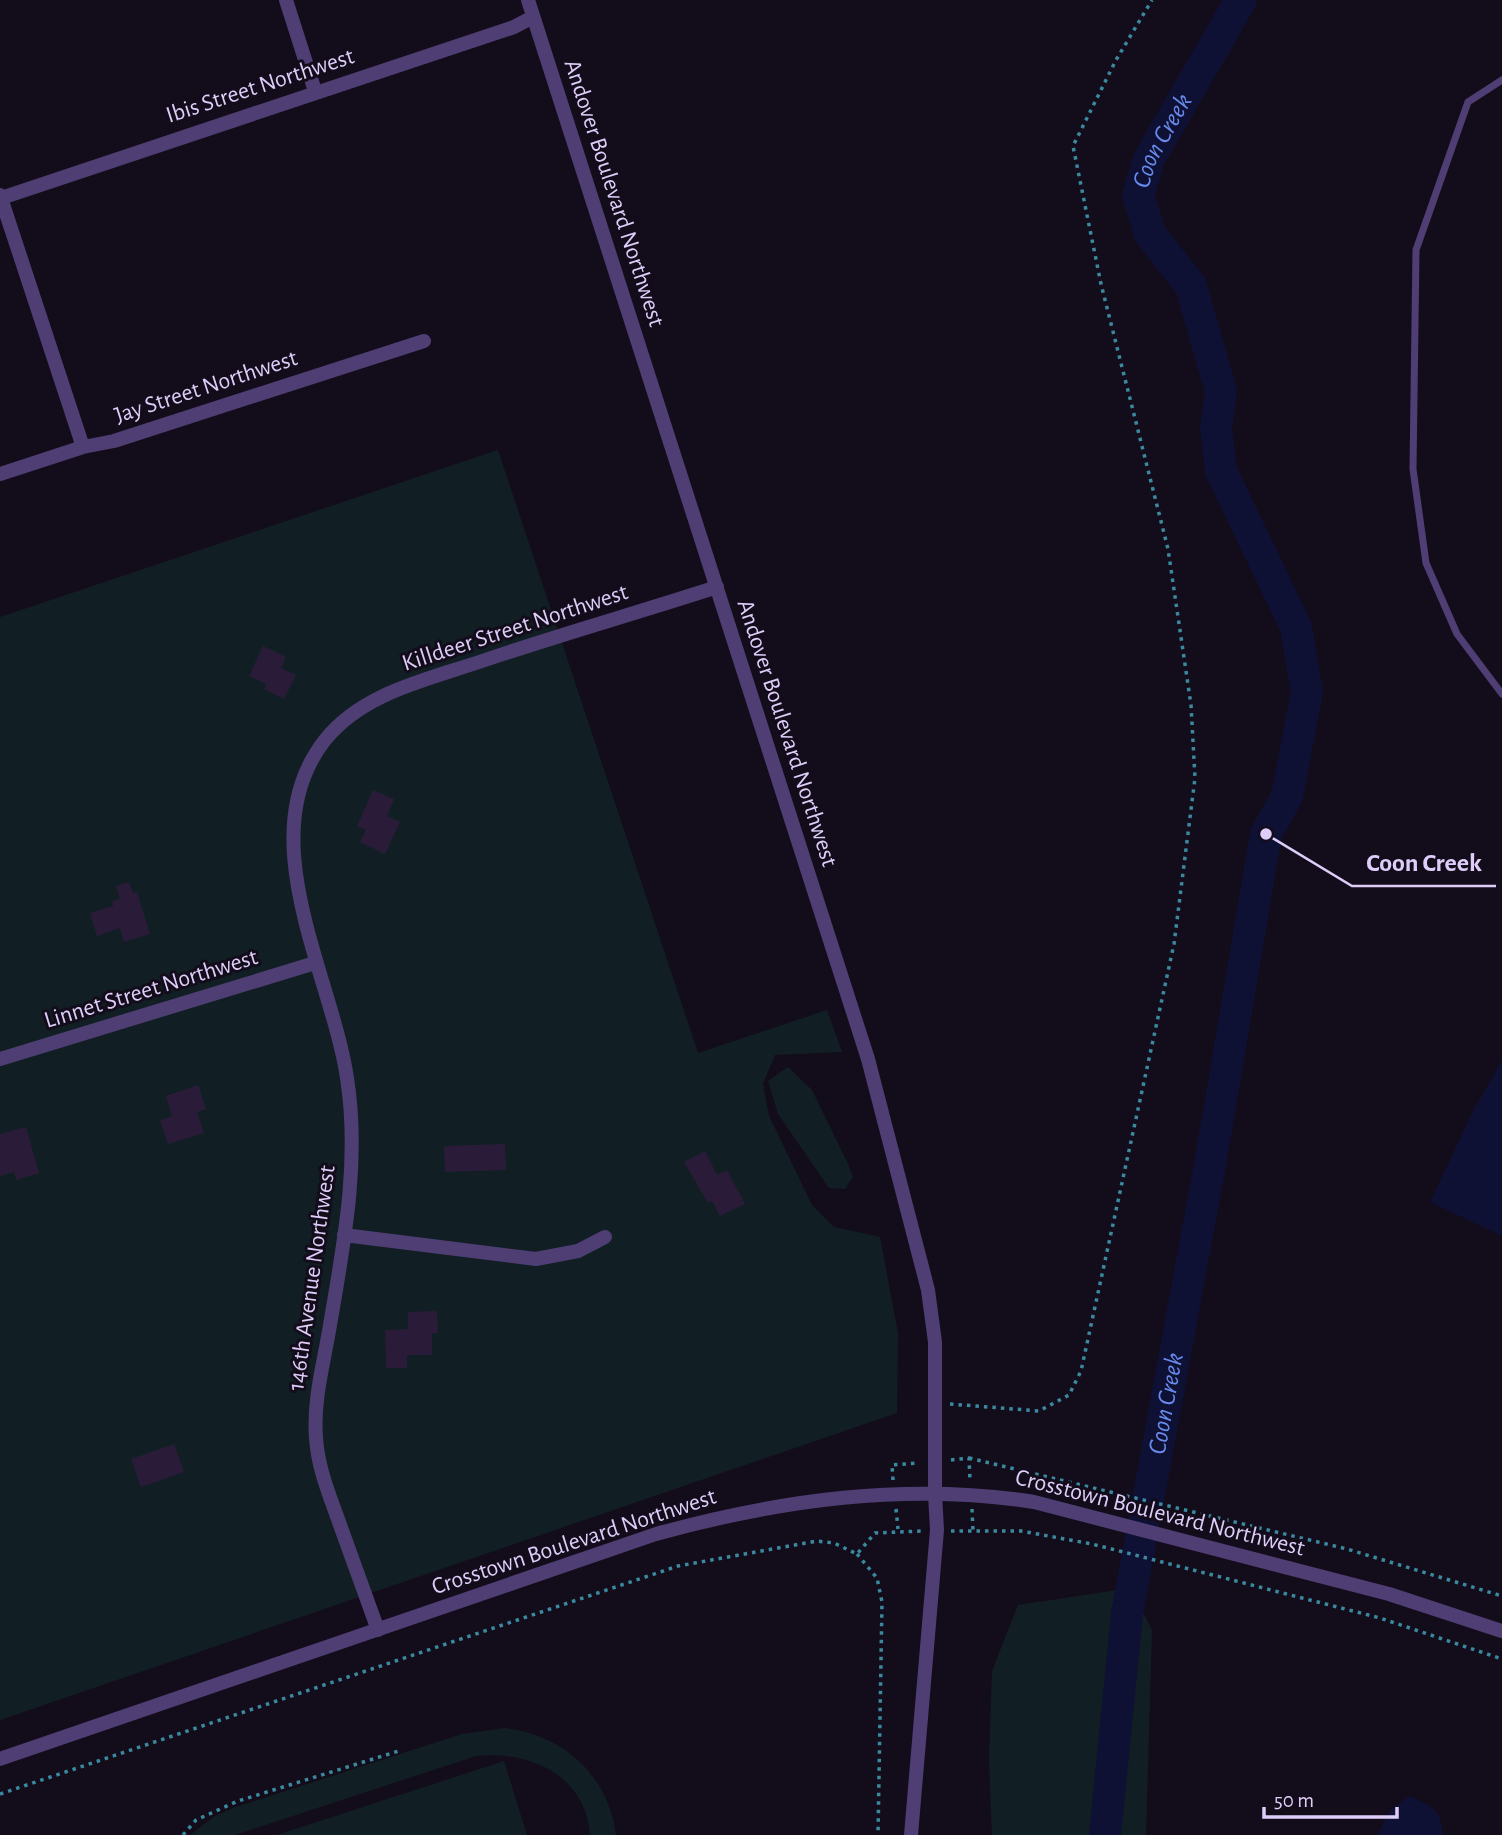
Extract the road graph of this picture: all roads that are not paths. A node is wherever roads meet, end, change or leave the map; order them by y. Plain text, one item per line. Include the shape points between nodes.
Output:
1 (286, 0) edge
2 (527, 0) edge
3 (533, 17) junction
4 (1502, 80) edge
5 (315, 91) junction
6 (1, 196) edge
7 (424, 341) dead end
8 (83, 447) junction
9 (0, 474) edge
10 (717, 587) junction
11 (1502, 694) edge
12 (335, 729) joint
13 (315, 963) junction
14 (0, 1059) edge
15 (344, 1235) junction
16 (605, 1237) dead end
17 (935, 1494) junction
18 (378, 1630) junction
19 (1502, 1631) edge
20 (0, 1759) edge
21 (911, 1835) edge

1 - 5 street
2 - 3 street, Andover Boulevard Northwest
3 - 5 street, Ibis Street Northwest
3 - 10 street, Andover Boulevard Northwest
4 - 11 lane via 1468,102 1416,250 1413,469 1426,563 1457,634
5 - 6 street, Ibis Street Northwest
6 - 8 street
7 - 8 street, Jay Street Northwest
8 - 9 street, Jay Street Northwest
10 - 12 street, Killdeer Street Northwest via 400,689 357,710
10 - 17 street, Andover Boulevard Northwest via 872,1071 928,1290 935,1342
12 - 13 street, 146th Avenue Northwest via 309,769 294,829
13 - 14 street, Linnet Street Northwest
13 - 15 street, 146th Avenue Northwest via 347,1074 352,1117
15 - 16 street via 536,1259 578,1251
15 - 18 street, 146th Avenue Northwest via 317,1389 315,1437 320,1471
17 - 18 street, Crosstown Boulevard Northwest via 845,1497 718,1517
17 - 19 street, Crosstown Boulevard Northwest via 996,1496 1097,1517 1389,1594
17 - 21 street, Andover Boulevard Northwest via 937,1530
18 - 20 street, Crosstown Boulevard Northwest

